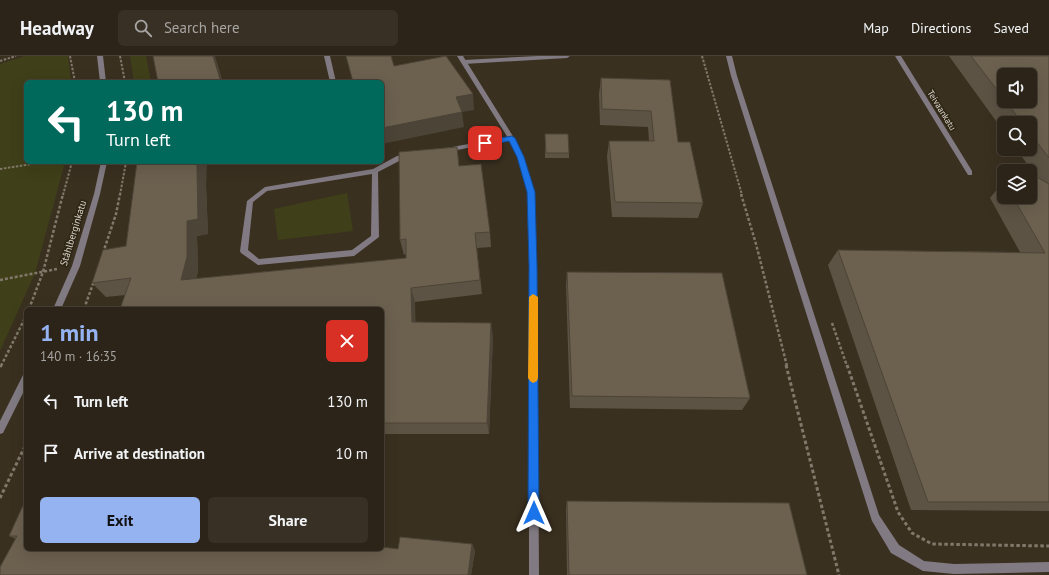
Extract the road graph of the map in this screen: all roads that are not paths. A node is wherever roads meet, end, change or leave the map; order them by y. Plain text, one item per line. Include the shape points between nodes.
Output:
1 (100, 56) edge
2 (327, 56) edge
3 (567, 56) edge
4 (729, 56) edge
5 (898, 56) edge
6 (462, 59) edge
7 (103, 80) edge
8 (333, 80) edge
9 (512, 138) junction
10 (438, 151) edge
11 (414, 155) edge
12 (104, 164) edge
13 (375, 171) junction
14 (970, 173) dead end
15 (58, 307) edge
16 (24, 382) edge
17 (0, 430) edge
18 (1049, 567) edge
19 (534, 575) edge

1 - 7 street
2 - 8 street
3 - 6 street
4 - 18 street via 875,518 895,549 923,566 954,569
5 - 14 street, Teivaankatu
6 - 9 street
9 - 10 street
9 - 19 street via 531,192
11 - 13 street via 399,158
12 - 15 street, Ståhlberginkatu via 76,266
13 - 13 street via 265,189 250,200 244,251 258,262 354,253 375,237
16 - 17 street

